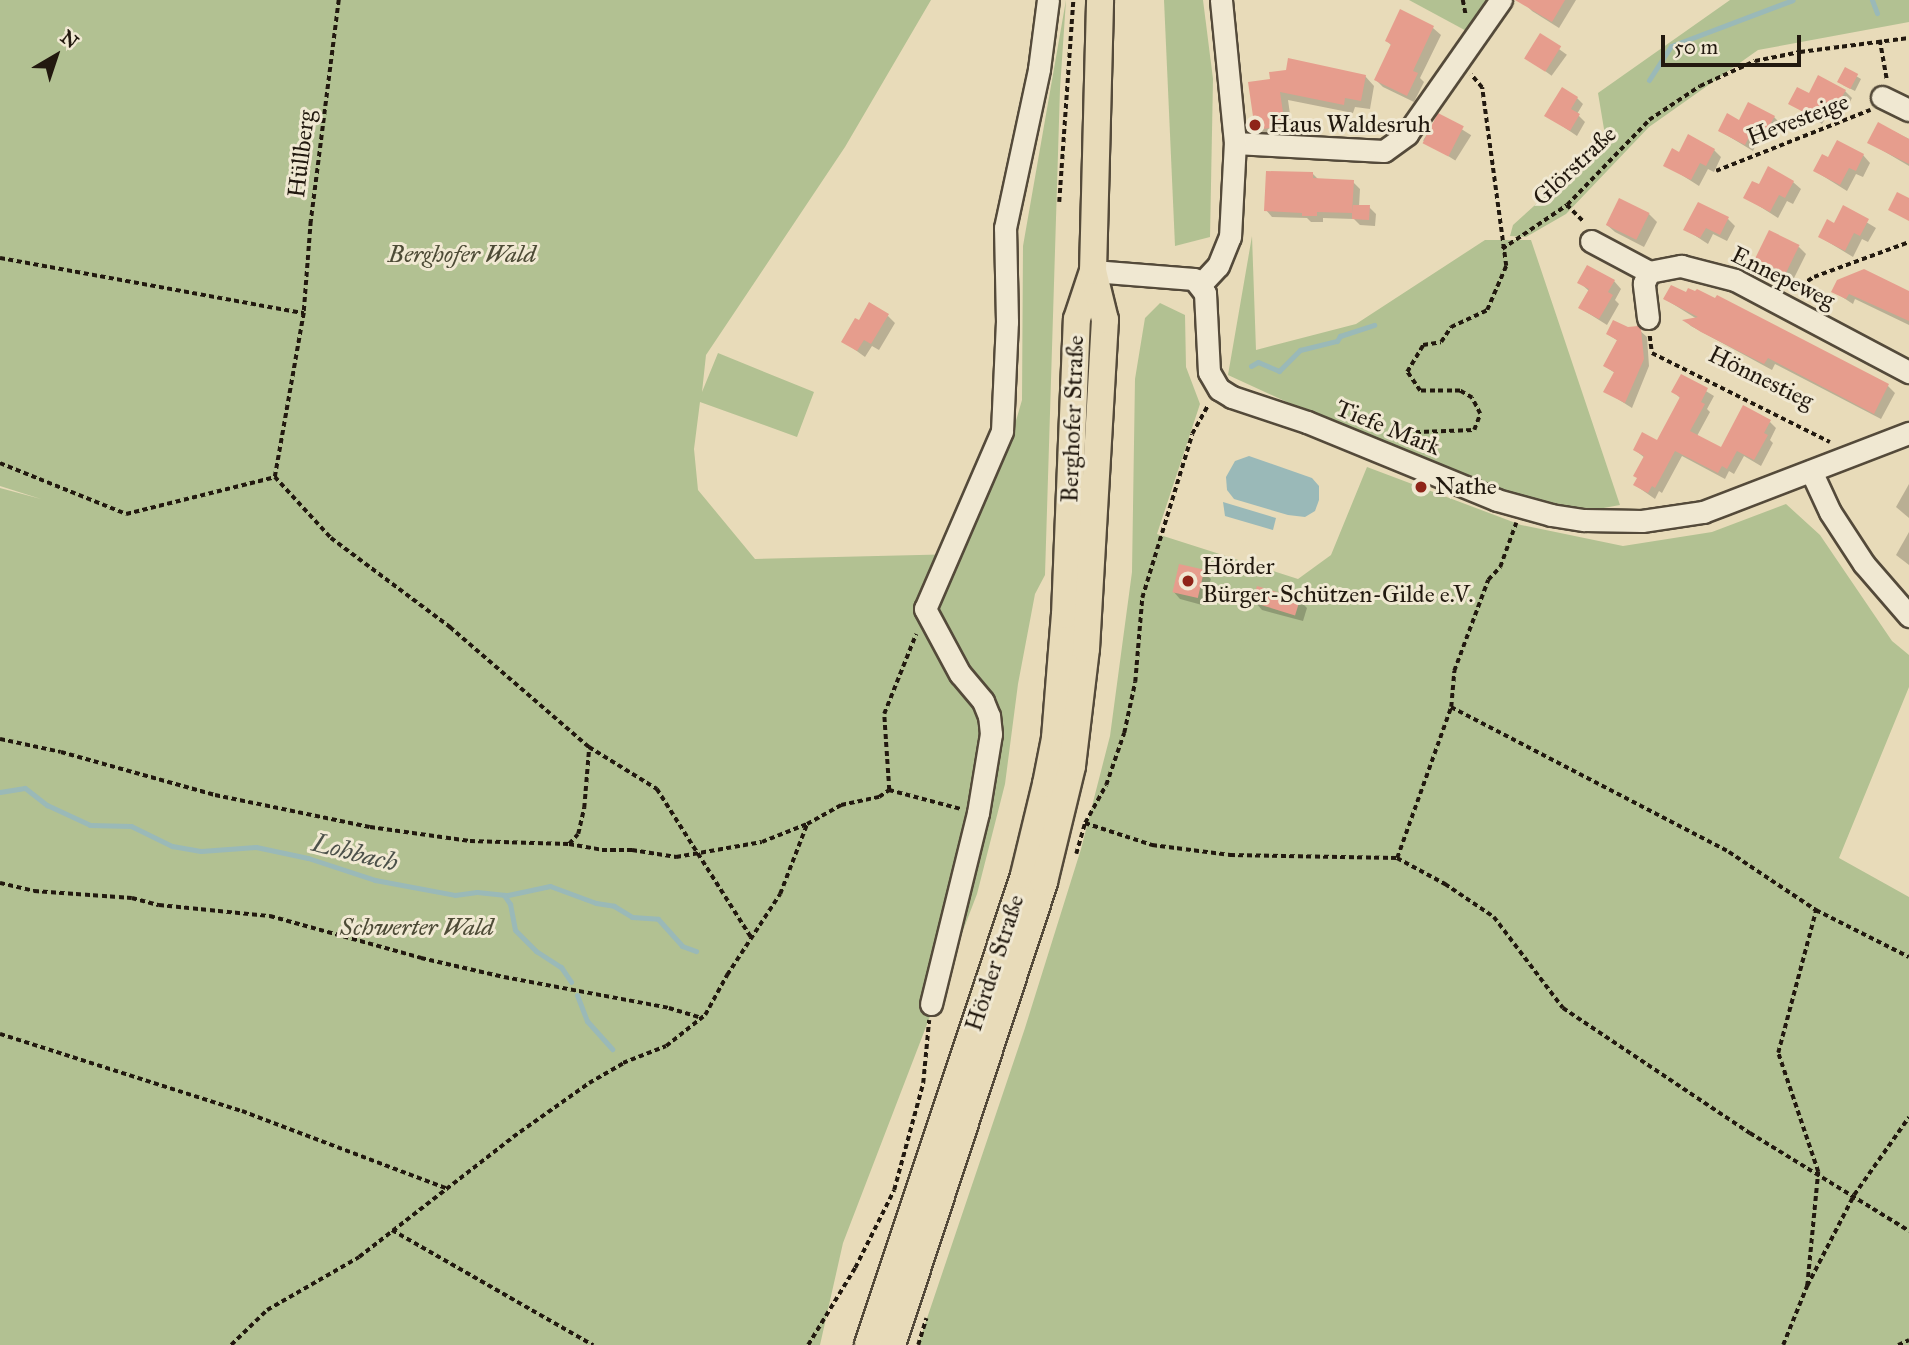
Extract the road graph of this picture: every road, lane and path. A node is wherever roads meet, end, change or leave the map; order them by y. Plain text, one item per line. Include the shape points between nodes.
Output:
1 (340, 0) edge
2 (1048, 0) edge
3 (1073, 0) edge
4 (1100, 0) edge
5 (1221, 0) edge
6 (1502, 0) edge
7 (1909, 38) edge
8 (1880, 40) junction
9 (1469, 46) junction
10 (1892, 97) edge
11 (1235, 143) junction
12 (1716, 171) dead end
13 (1059, 202) dead end
14 (1591, 241) dead end
15 (1909, 242) edge
16 (1501, 250) junction
17 (0, 258) edge
18 (1093, 271) junction
19 (1649, 272) junction
20 (1799, 284) dead end
21 (1200, 285) junction
22 (304, 313) junction
23 (1648, 318) dead end
24 (1651, 346) dead end
25 (1909, 372) edge
26 (1219, 389) junction
27 (1909, 433) edge
28 (1381, 453) junction
29 (1854, 453) junction
30 (0, 463) edge
31 (1811, 471) junction
32 (275, 477) junction
33 (1518, 507) junction
34 (1078, 570) junction
35 (925, 609) junction
36 (1909, 616) edge
37 (1451, 707) junction
38 (0, 739) edge
39 (589, 747) junction
40 (889, 790) junction
41 (978, 813) junction
42 (807, 824) junction
43 (569, 844) junction
44 (699, 853) junction
45 (1397, 858) junction
46 (0, 883) edge
47 (1816, 910) junction
48 (751, 937) junction
49 (1909, 957) edge
50 (931, 1004) joint
51 (701, 1018) junction
52 (0, 1034) edge
53 (1909, 1117) edge
54 (1818, 1172) junction
55 (446, 1188) junction
56 (1854, 1195) junction
57 (392, 1230) junction
58 (1909, 1231) edge
59 (1807, 1286) junction
60 (1909, 1340) edge
61 (231, 1345) edge
62 (593, 1345) edge
63 (808, 1345) edge
64 (868, 1345) edge
65 (892, 1345) edge
66 (1783, 1345) edge
67 (1898, 1345) edge

1 - 22 path, Hüllberg via 311,221
2 - 35 street via 1039,69 1005,228 1002,431
3 - 13 path
4 - 18 main road, Berghofer Straße
5 - 11 street
6 - 9 street
7 - 8 path, Glörstraße
8 - 10 path
8 - 16 path, Glörstraße via 1755,61 1700,86 1648,120 1567,205
9 - 11 street via 1407,134 1384,151
9 - 16 path via 1472,76 1482,88
10 - 12 path, Hevesteige
11 - 21 street via 1226,252
14 - 19 street
15 - 20 path
16 - 28 path via 1506,266 1487,310 1451,327 1441,342 1423,345 1407,372 1420,391 1460,391 1472,398 1480,414 1474,430 1390,433
17 - 22 path
18 - 21 street via 1188,277
18 - 34 main road, Berghofer Straße via 1105,320
19 - 23 street via 1644,283
19 - 25 street, Ennepeweg via 1681,266 1735,281
21 - 26 street via 1207,306 1209,372
22 - 32 path, Hüllberg
24 - 29 path, Hönnestieg via 1652,353
26 - 28 street, Tiefe Mark
26 - 45 path via 1192,434 1184,459 1142,598 1135,682 1124,733 1106,785 1085,823 1152,845 1230,855
27 - 29 street, Tiefe Mark
28 - 33 street, Tiefe Mark
29 - 31 street, Tiefe Mark
30 - 32 path via 126,514
31 - 33 street, Tiefe Mark via 1703,512 1673,518 1584,520
31 - 36 street via 1830,512 1864,564
32 - 39 path via 331,538 450,627
33 - 37 path via 1500,567 1488,580 1454,671
34 - 64 main road, Hörder Straße via 1055,738 1024,874
34 - 65 main road, Hörder Straße via 1080,710 1055,843
35 - 40 path via 884,714
35 - 41 street via 989,716
37 - 45 path
37 - 47 path via 1729,852
38 - 43 path via 215,795 370,827 470,841
39 - 43 path via 584,808 578,834
39 - 44 path via 657,789
40 - 41 path
40 - 42 path via 879,797 841,804
41 - 50 street
42 - 44 path via 762,842
42 - 48 path via 780,894
43 - 44 path via 676,857
44 - 48 path
45 - 54 path via 1494,917 1563,1009 1749,1133
46 - 51 path via 34,891 270,916 421,958
47 - 49 path
47 - 54 path via 1778,1054
48 - 51 path
50 - 63 path via 923,1083 894,1191
51 - 55 path via 666,1046 589,1083
52 - 55 path via 242,1111
53 - 56 path
54 - 56 path
54 - 59 path
55 - 57 path
56 - 58 path
56 - 59 path
57 - 61 path via 359,1257 267,1310
57 - 62 path
59 - 66 path
60 - 67 path

